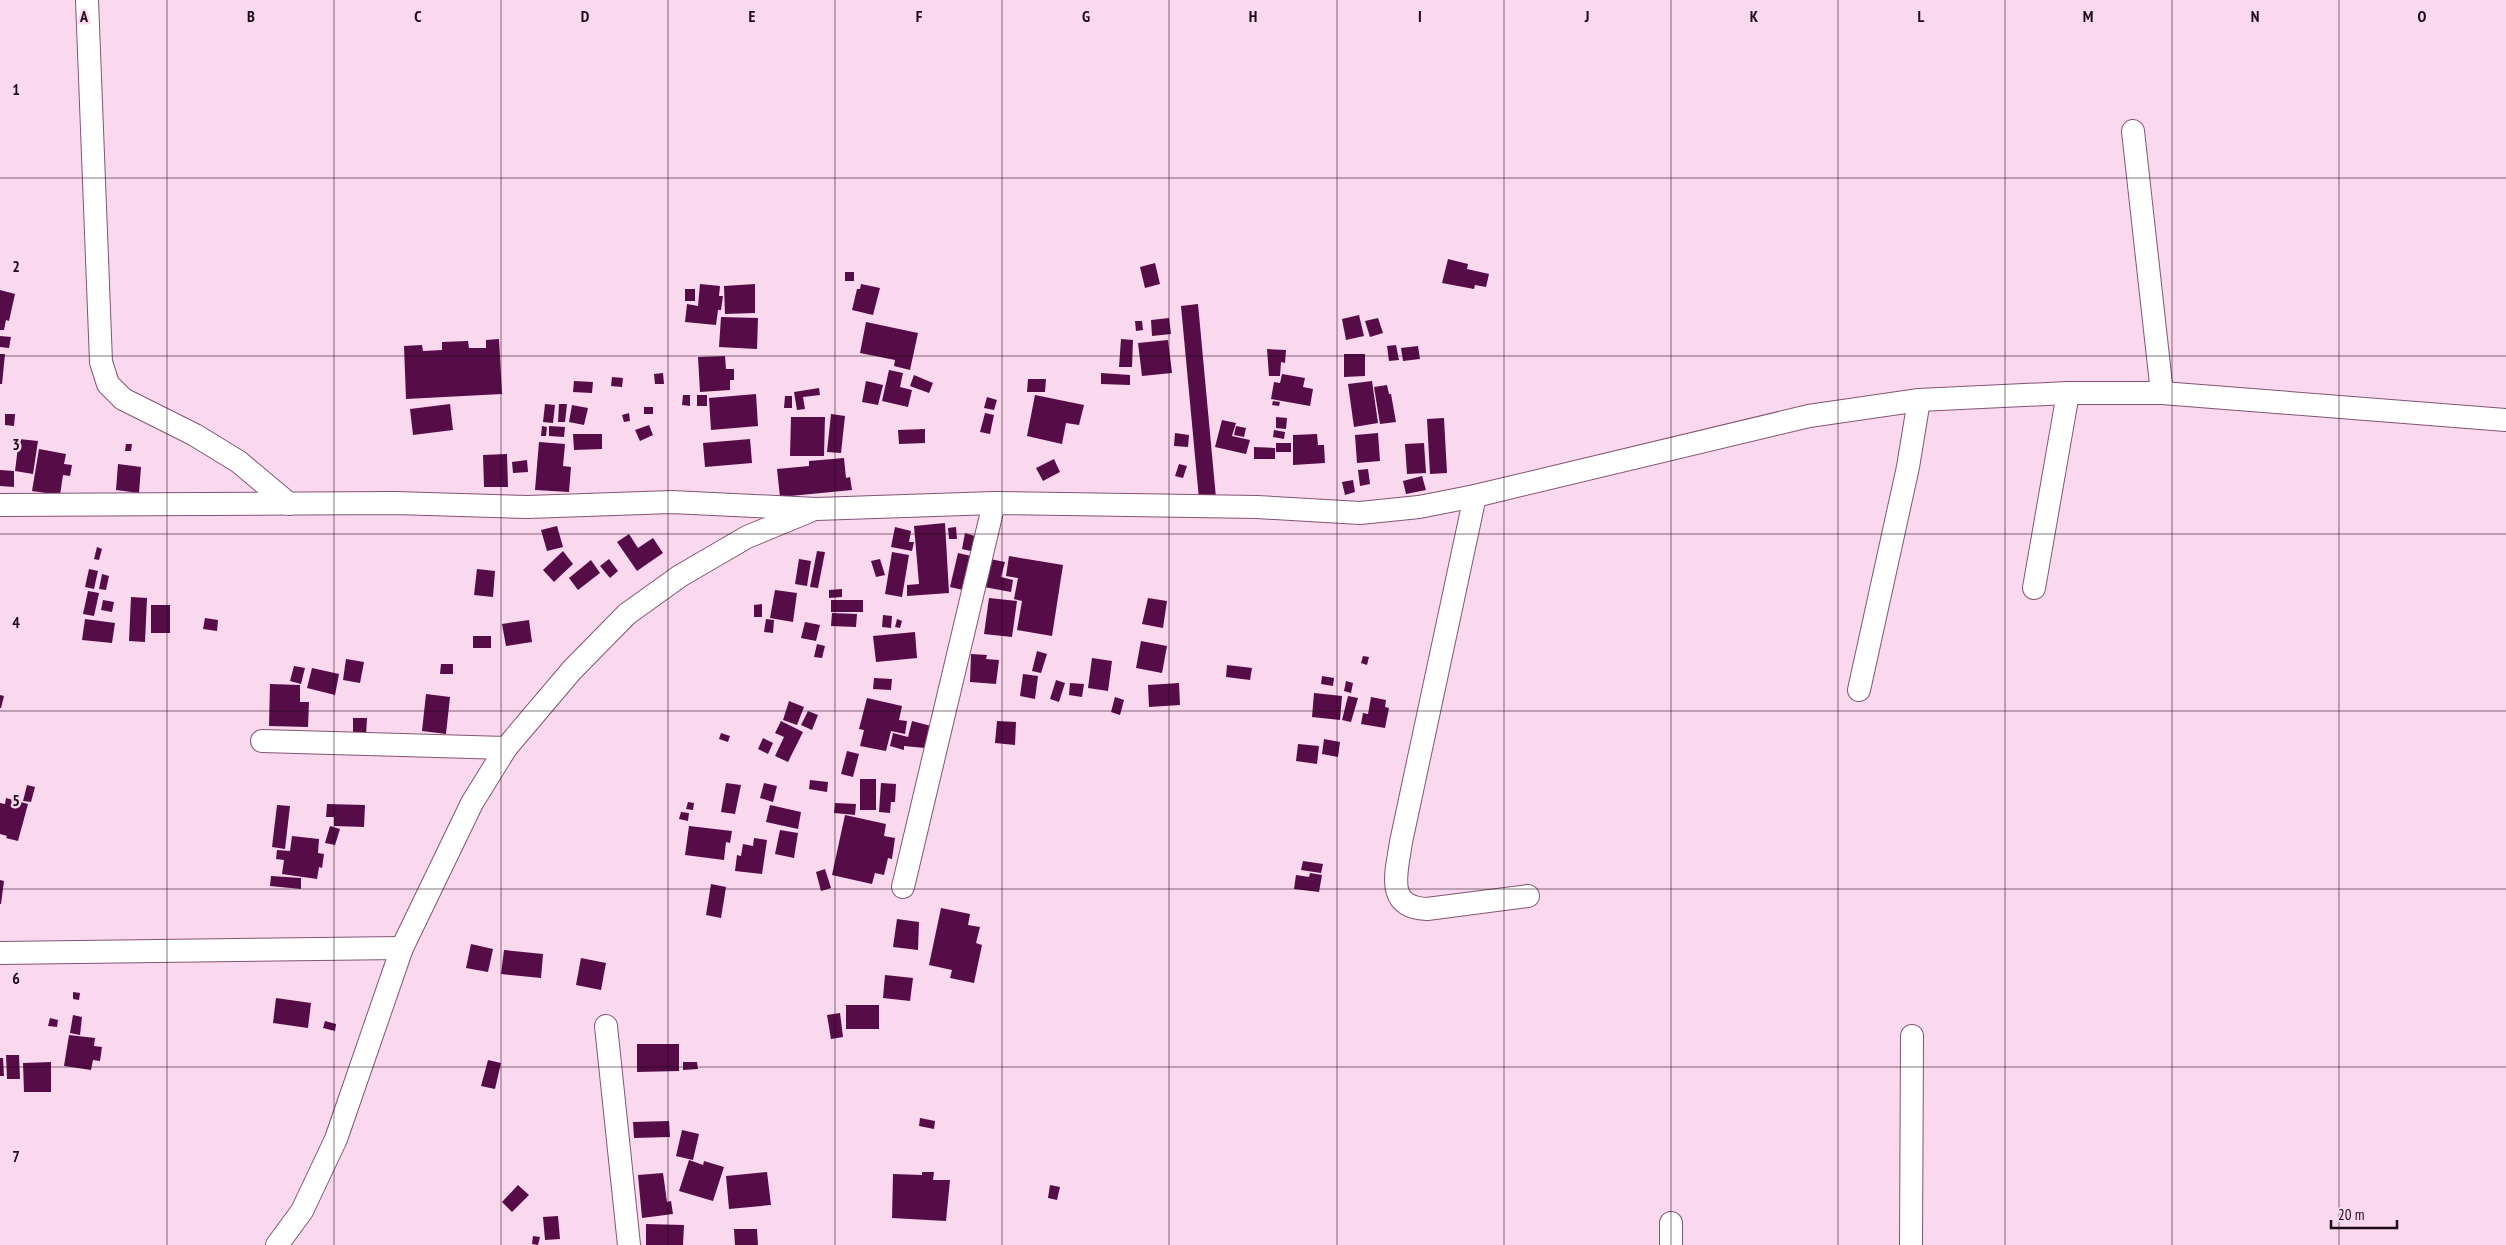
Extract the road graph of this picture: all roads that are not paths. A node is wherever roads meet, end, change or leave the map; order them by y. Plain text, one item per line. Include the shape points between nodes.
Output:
1 (87, 0) edge
2 (2133, 131) dead end
3 (2068, 393) junction
4 (2162, 393) junction
5 (1919, 400) junction
6 (2506, 420) edge
7 (1475, 496) junction
8 (289, 504) junction
9 (994, 504) junction
10 (0, 505) edge
11 (816, 509) junction
12 (2034, 588) dead end
13 (1859, 690) dead end
14 (262, 741) dead end
15 (506, 748) junction
16 (903, 887) dead end
17 (1528, 896) dead end
18 (402, 948) junction
19 (0, 953) edge
20 (606, 1026) dead end
21 (1912, 1036) dead end
22 (1672, 1223) dead end
23 (277, 1245) edge
24 (629, 1245) edge
25 (1671, 1245) edge
26 (1911, 1245) edge

1 - 8 street via 101,362 108,384 123,400 195,434 239,462
2 - 4 street
3 - 4 street
3 - 5 street
3 - 12 street
4 - 6 street
5 - 7 street via 1809,416
5 - 13 street via 1908,468
7 - 9 street via 1419,508 1360,513
7 - 17 street via 1401,842 1395,886 1402,902 1414,908 1427,909
8 - 10 street
8 - 11 street via 528,507 672,502
9 - 11 street
9 - 16 street
11 - 15 street via 747,537 680,576 627,614 572,670
14 - 15 street
15 - 18 street via 472,803
18 - 19 street
18 - 23 street via 336,1139 302,1211
20 - 24 street
21 - 26 street
22 - 25 street

